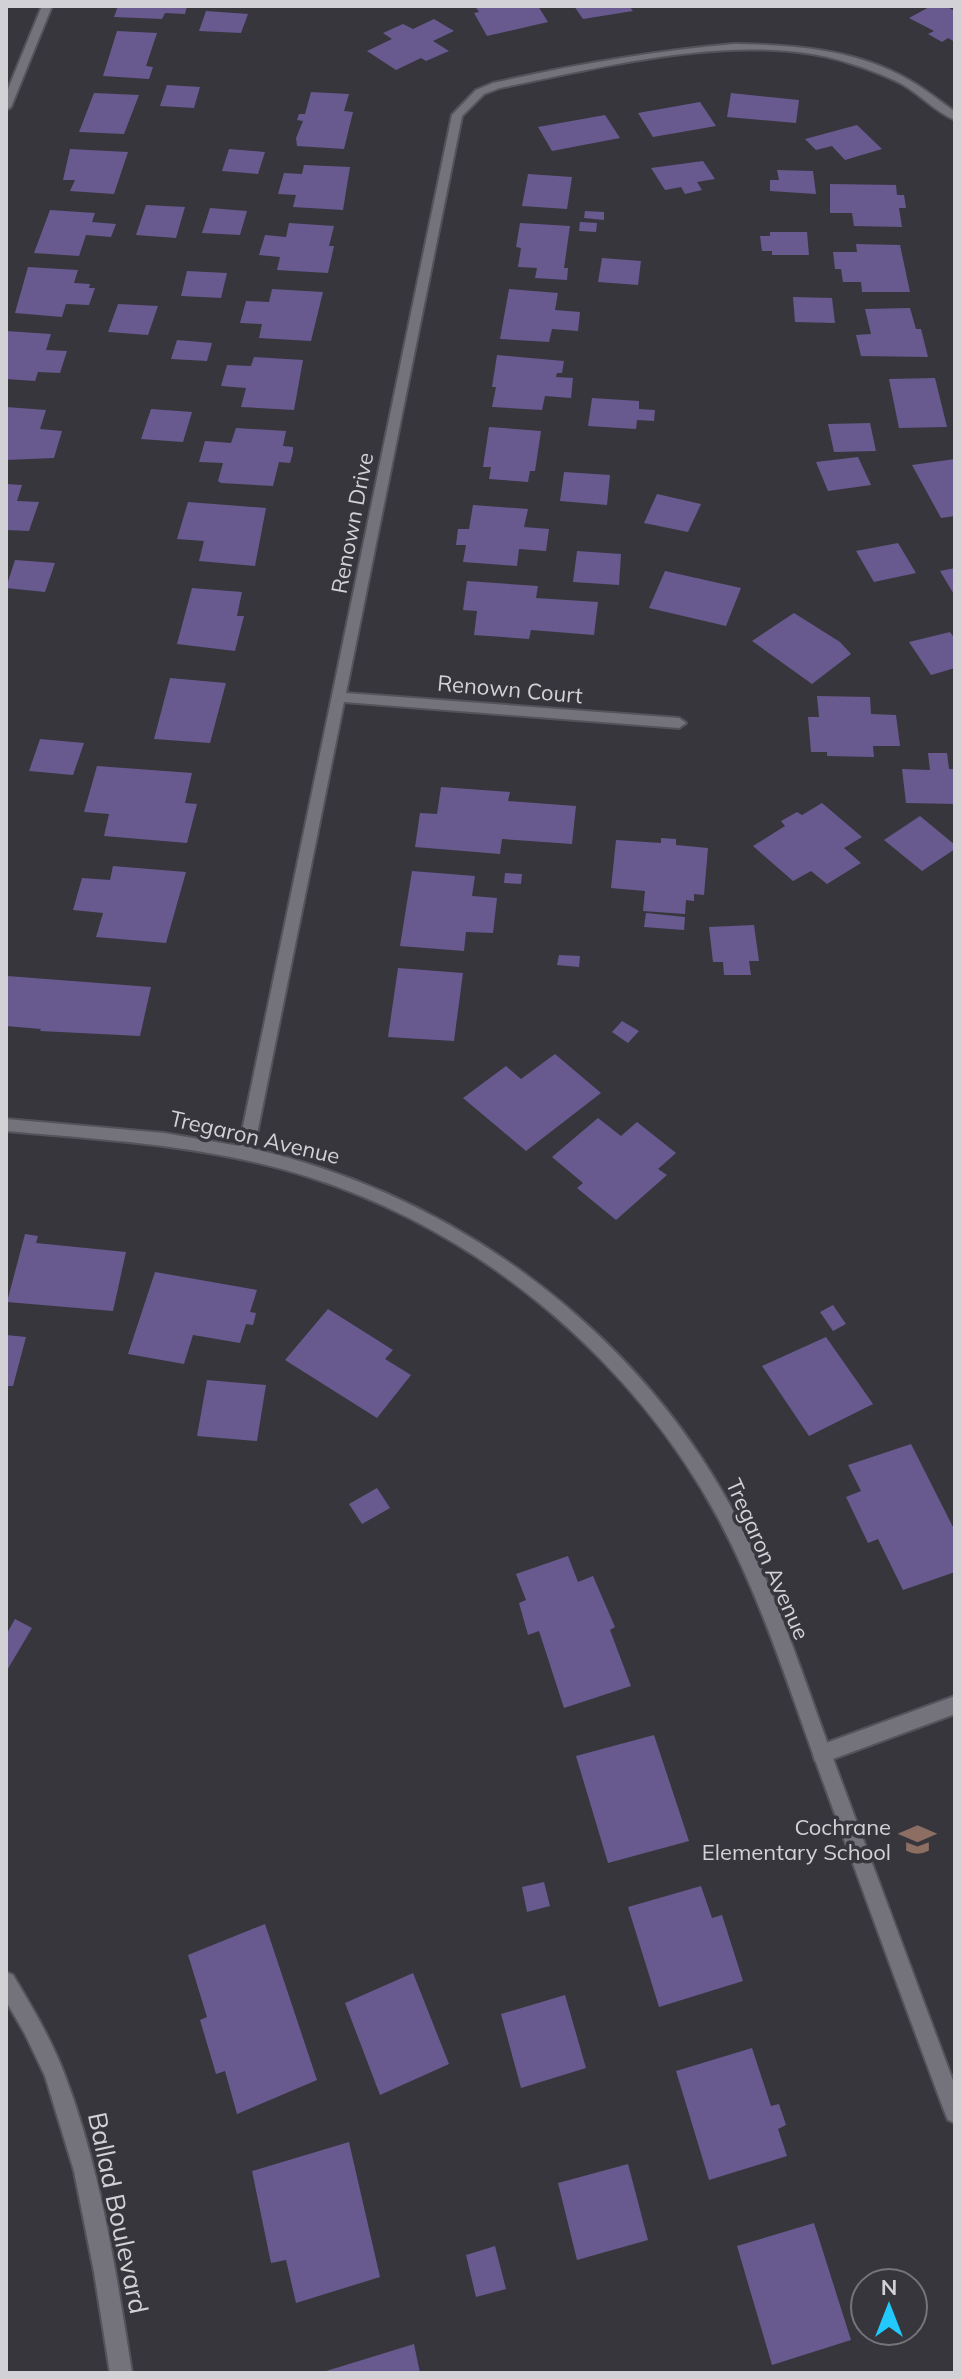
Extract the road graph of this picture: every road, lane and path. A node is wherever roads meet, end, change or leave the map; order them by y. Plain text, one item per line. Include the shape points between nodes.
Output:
1 (47, 6) edge
2 (6, 107) edge
3 (955, 117) edge
4 (337, 697) junction
5 (679, 723) dead end
6 (6, 1125) edge
7 (245, 1155) junction
8 (955, 1705) edge
9 (822, 1754) junction
10 (6, 1982) edge
11 (955, 2113) edge
12 (121, 2373) edge

1 - 2 street
3 - 4 street, Renown Drive via 906,83 827,54 793,48 735,45 663,55 480,92 457,115
4 - 5 street, Renown Court
4 - 7 street, Renown Drive
6 - 7 street, Tregaron Avenue via 168,1139
7 - 9 street, Tregaron Avenue via 343,1182 458,1236 535,1290 603,1350 712,1491 738,1539
8 - 9 street
9 - 11 street, Tregaron Avenue
10 - 12 street, Ballad Boulevard via 37,2034 71,2116 98,2227

